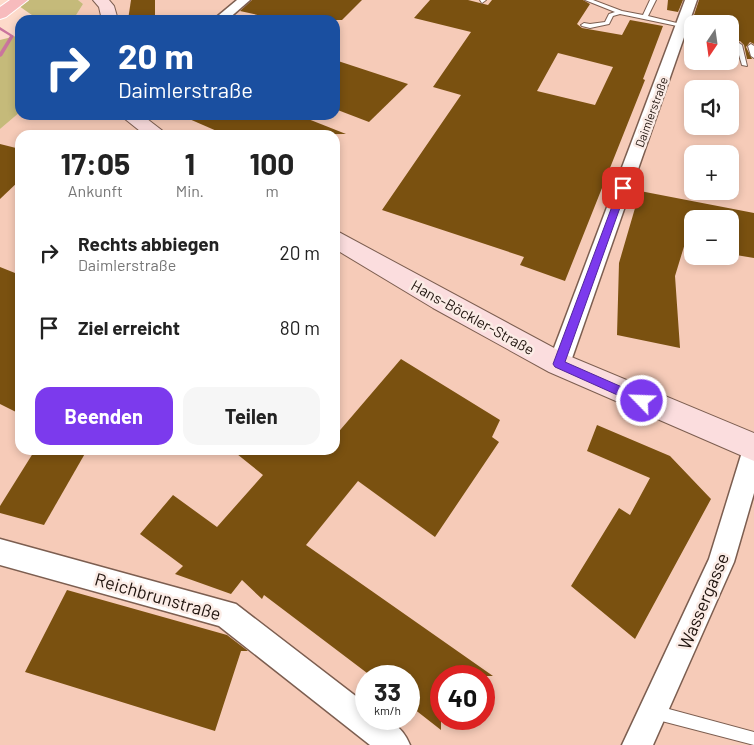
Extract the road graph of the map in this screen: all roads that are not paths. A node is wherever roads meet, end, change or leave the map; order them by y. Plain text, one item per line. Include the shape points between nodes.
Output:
1 (20, 0) edge
2 (101, 0) edge
3 (244, 0) edge
4 (588, 0) edge
5 (653, 0) edge
6 (691, 0) edge
7 (620, 12) junction
8 (0, 14) edge
9 (109, 15) edge
10 (225, 15) edge
11 (645, 17) junction
12 (584, 25) dead end
13 (682, 25) junction
14 (739, 45) dead end
15 (751, 46) dead end
16 (754, 56) edge
17 (745, 65) dead end
18 (136, 120) edge
19 (151, 130) edge
20 (340, 241) edge
21 (559, 364) junction
22 (754, 447) edge
23 (754, 452) edge
24 (0, 552) edge
25 (654, 712) junction
26 (754, 739) edge
27 (395, 745) edge
28 (638, 745) edge

1 - 8 main road
2 - 9 street
3 - 10 street
4 - 7 lane
5 - 11 lane
6 - 13 street, Daimlerstraße
7 - 11 lane
7 - 12 lane via 611,15 607,22
11 - 13 lane
13 - 21 street, Daimlerstraße
14 - 17 lane
15 - 16 lane
18 - 19 street
20 - 21 street, Hans-Böckler-Straße
21 - 22 street, Hans-Böckler-Straße
23 - 25 street, Wassergasse via 721,562
24 - 27 street, Reichbrunstraße via 226,614
25 - 26 lane
25 - 28 street, Wassergasse

